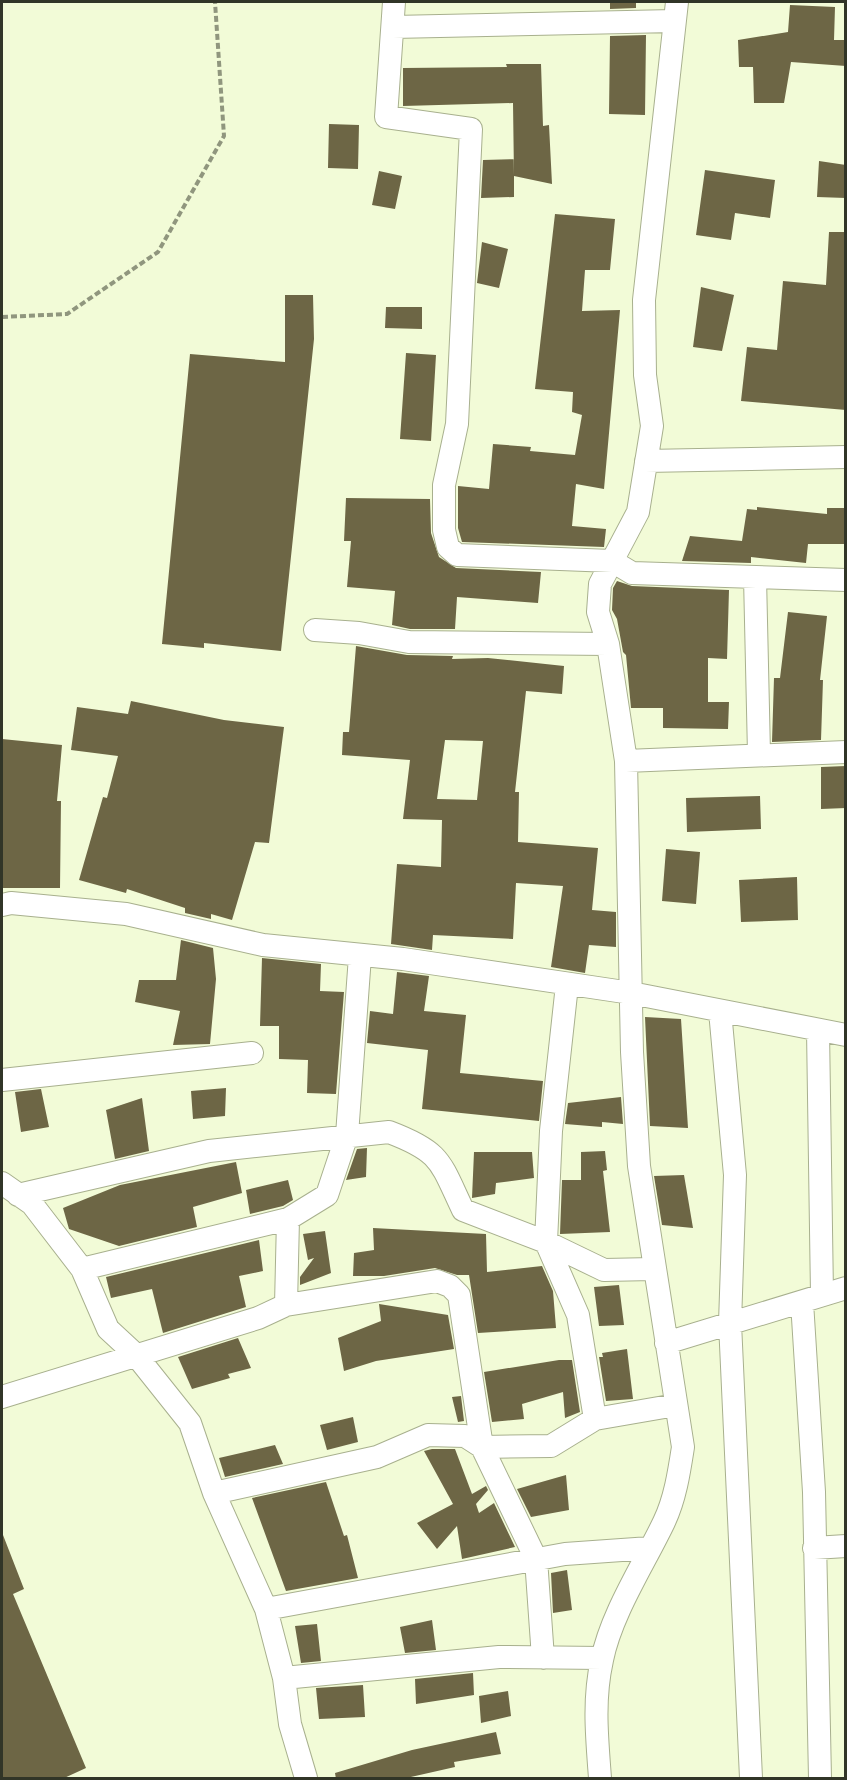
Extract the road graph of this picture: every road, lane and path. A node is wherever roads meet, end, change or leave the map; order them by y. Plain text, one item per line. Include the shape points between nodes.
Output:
1 (215, 2) edge
2 (394, 2) edge
3 (675, 11) edge
4 (393, 27) junction
5 (2, 317) edge
6 (846, 458) edge
7 (646, 461) junction
8 (612, 561) junction
9 (756, 577) junction
10 (846, 580) edge
11 (315, 630) dead end
12 (608, 644) junction
13 (846, 752) edge
14 (759, 754) junction
15 (626, 760) junction
16 (2, 905) edge
17 (360, 956) junction
18 (567, 985) junction
19 (631, 993) junction
20 (720, 1011) junction
21 (818, 1030) junction
22 (846, 1035) edge
23 (252, 1053) dead end
24 (2, 1080) edge
25 (347, 1135) junction
26 (10, 1189) edge
27 (288, 1219) junction
28 (546, 1242) junction
29 (82, 1269) junction
30 (653, 1269) junction
31 (846, 1288) edge
32 (812, 1299) junction
33 (286, 1305) junction
34 (730, 1323) junction
35 (666, 1343) junction
36 (135, 1354) junction
37 (2, 1397) edge
38 (676, 1405) junction
39 (595, 1419) junction
40 (482, 1447) junction
41 (214, 1493) junction
42 (846, 1546) edge
43 (650, 1548) junction
44 (814, 1548) junction
45 (536, 1559) junction
46 (266, 1609) junction
47 (543, 1658) junction
48 (602, 1658) junction
49 (284, 1678) junction
50 (306, 1779) edge
51 (600, 1779) edge
52 (751, 1779) edge
53 (820, 1779) edge

1 - 5 path via 224,136 158,252 67,314
2 - 4 street
3 - 4 street
3 - 7 street via 644,300 645,375 652,426
4 - 8 street via 386,117 471,129 458,424 444,485 448,547 457,555
6 - 7 street
7 - 8 street via 638,512
8 - 9 street via 632,573
8 - 12 street via 600,584 598,612
9 - 10 street
9 - 14 street
11 - 12 street via 409,642
12 - 15 street
13 - 14 street
14 - 15 street
15 - 19 street
16 - 17 street via 126,914 263,945
17 - 18 street
17 - 25 street
18 - 19 street
18 - 28 street via 551,1131
19 - 20 street
19 - 30 street via 639,1166
20 - 21 street
20 - 34 street via 735,1175
21 - 22 street
21 - 32 street
23 - 24 street
25 - 26 street via 209,1151
25 - 27 street via 327,1195
25 - 28 street via 389,1132 416,1142 438,1158 463,1210
26 - 29 street via 32,1204
27 - 29 street
27 - 33 street
28 - 30 street via 604,1269
28 - 39 street via 578,1315
29 - 36 street via 108,1329
30 - 35 street
31 - 32 street
32 - 34 street
32 - 44 street
33 - 36 street via 258,1318
33 - 40 street via 437,1281 450,1286 459,1295
34 - 35 street
34 - 52 street
35 - 38 street
36 - 37 street
36 - 41 street via 190,1423
38 - 39 street
38 - 43 street via 683,1447 677,1485 665,1521
39 - 40 street via 551,1446
40 - 41 street via 465,1436 428,1436 377,1456
40 - 45 street
41 - 46 street
42 - 44 street
43 - 45 street
43 - 48 street
44 - 53 street
45 - 46 street
45 - 47 street
46 - 49 street
47 - 48 street
47 - 49 street via 499,1658
48 - 51 street via 595,1709
49 - 50 street via 290,1724

